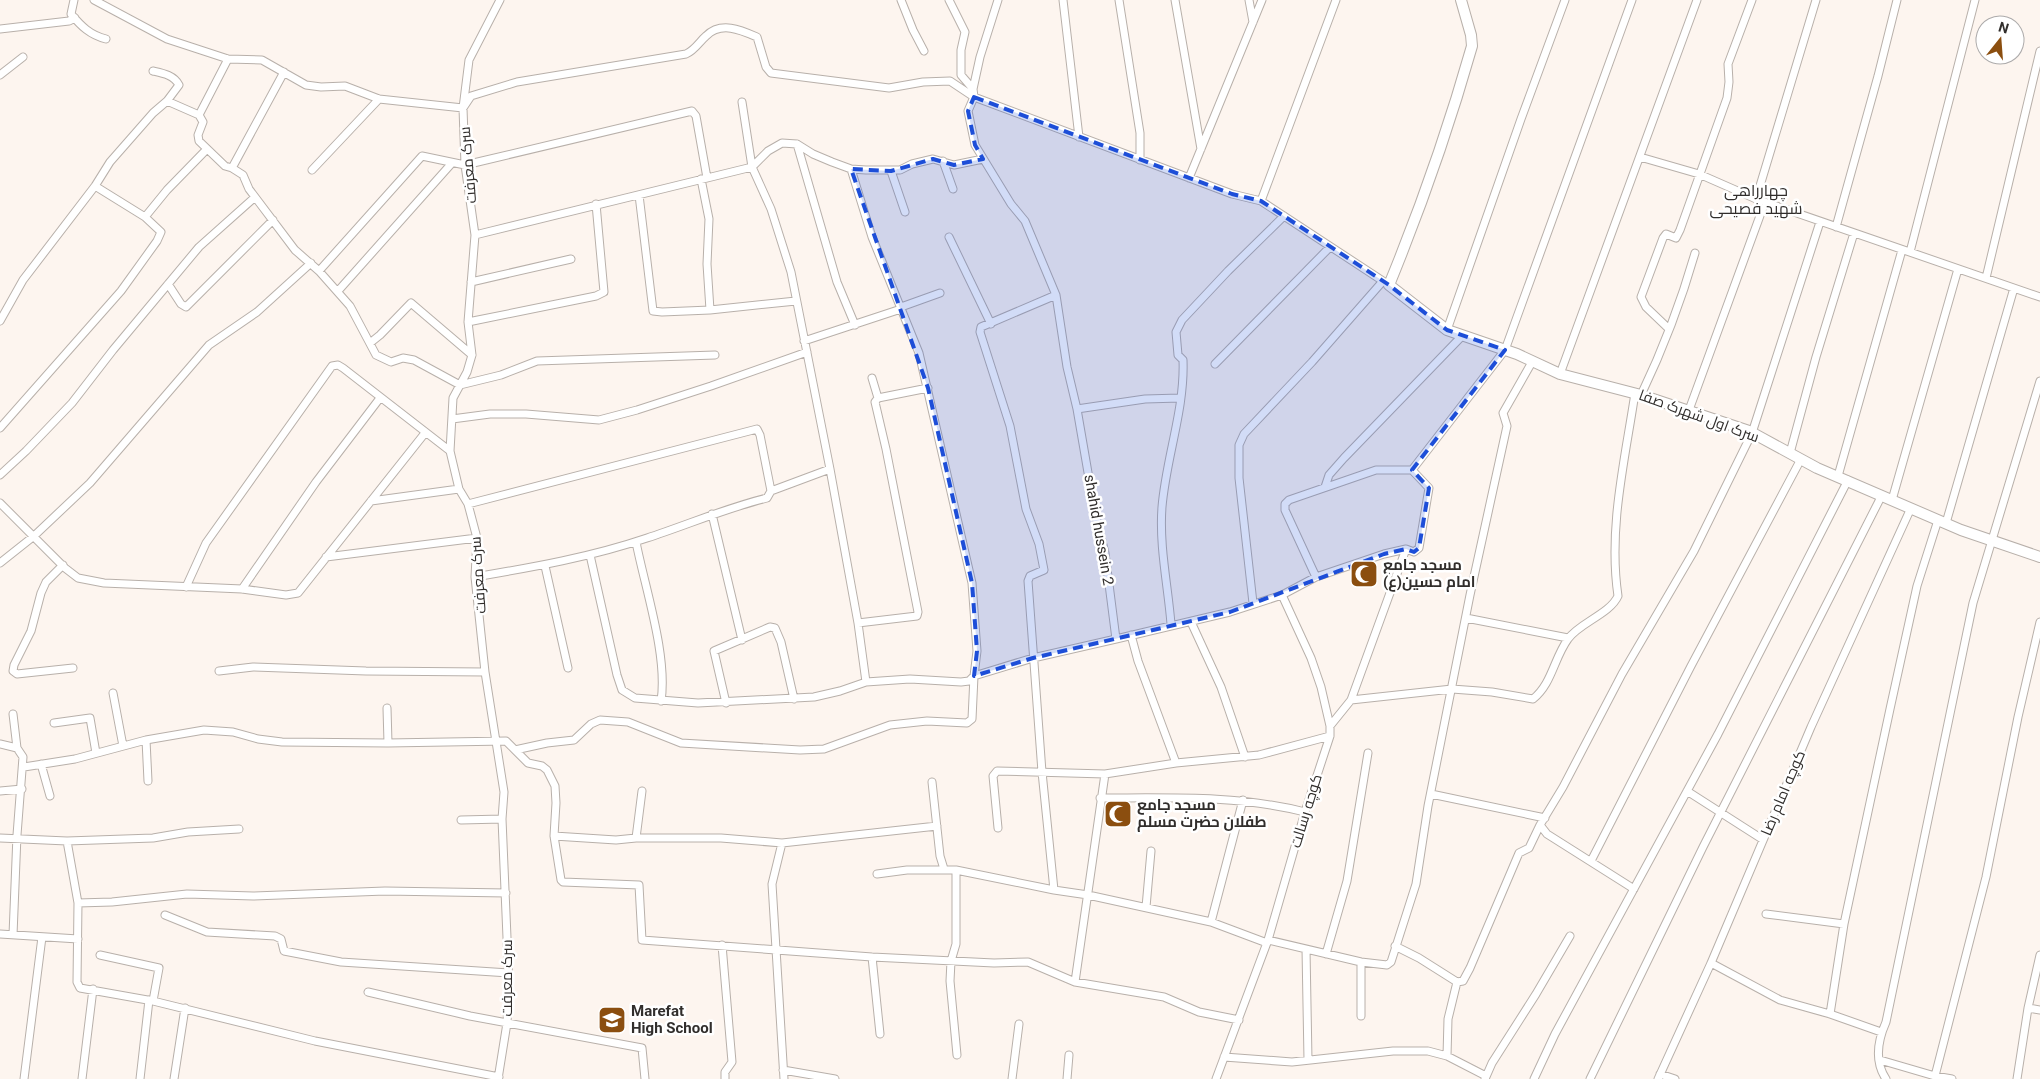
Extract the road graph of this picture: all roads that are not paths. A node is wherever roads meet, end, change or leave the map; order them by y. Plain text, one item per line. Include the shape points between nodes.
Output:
1 (74, 0) edge
2 (94, 0) edge
3 (500, 0) edge
4 (901, 0) edge
5 (950, 0) edge
6 (998, 0) edge
7 (1063, 0) edge
8 (1119, 0) edge
9 (1175, 0) edge
10 (1249, 0) edge
11 (1262, 0) edge
12 (1336, 0) edge
13 (1461, 0) edge
14 (1565, 0) edge
15 (1632, 0) edge
16 (1697, 0) edge
17 (1752, 0) edge
18 (1816, 0) edge
19 (1897, 0) edge
20 (1976, 0) edge
21 (75, 18) junction
22 (1253, 22) junction
23 (0, 29) edge
24 (106, 39) dead end
25 (924, 51) dead end
26 (2040, 51) edge
27 (23, 58) dead end
28 (228, 59) junction
29 (153, 71) dead end
30 (284, 72) junction
31 (0, 74) edge
32 (2037, 78) edge
33 (973, 89) junction
34 (974, 97) junction
35 (379, 99) junction
36 (167, 101) junction
37 (742, 102) dead end
38 (464, 108) junction
39 (199, 115) junction
40 (1080, 137) junction
41 (797, 144) junction
42 (207, 149) junction
43 (1201, 149) junction
44 (1640, 156) junction
45 (983, 159) junction
46 (1140, 160) junction
47 (942, 161) junction
48 (452, 164) junction
49 (465, 165) junction
50 (752, 167) junction
51 (232, 168) junction
52 (851, 169) junction
53 (312, 170) dead end
54 (891, 171) junction
55 (1699, 174) junction
56 (704, 178) junction
57 (1189, 178) junction
58 (95, 186) junction
59 (953, 189) dead end
60 (639, 195) junction
61 (255, 197) junction
62 (1756, 199) junction
63 (1261, 201) junction
64 (1765, 202) junction
65 (596, 204) junction
66 (905, 212) dead end
67 (1284, 216) junction
68 (145, 217) junction
69 (273, 220) junction
70 (1820, 222) junction
71 (1836, 227) junction
72 (1854, 233) junction
73 (475, 235) junction
74 (949, 237) dead end
75 (1330, 247) junction
76 (1902, 250) junction
77 (1910, 252) junction
78 (1695, 253) dead end
79 (571, 259) dead end
80 (311, 263) junction
81 (1958, 269) junction
82 (319, 271) junction
83 (1986, 278) junction
84 (471, 282) junction
85 (1386, 283) junction
86 (168, 284) junction
87 (2014, 288) junction
88 (338, 291) junction
89 (940, 293) dead end
90 (1056, 295) junction
91 (2040, 297) edge
92 (796, 301) junction
93 (901, 308) junction
94 (710, 310) junction
95 (0, 321) edge
96 (468, 322) junction
97 (991, 324) junction
98 (855, 325) junction
99 (1669, 329) junction
100 (1447, 330) junction
101 (1462, 336) junction
102 (804, 341) junction
103 (370, 343) junction
104 (1506, 350) junction
105 (807, 352) junction
106 (472, 355) junction
107 (715, 355) dead end
108 (1532, 362) junction
109 (1215, 364) dead end
110 (1560, 374) junction
111 (872, 378) dead end
112 (2040, 381) edge
113 (460, 385) junction
114 (928, 388) junction
115 (1638, 394) junction
116 (380, 398) junction
117 (878, 398) junction
118 (1180, 398) junction
119 (1078, 409) junction
120 (1689, 410) junction
121 (452, 419) junction
122 (0, 428) edge
123 (425, 433) junction
124 (1752, 433) junction
125 (450, 451) junction
126 (1790, 454) junction
127 (1801, 460) junction
128 (830, 469) junction
129 (1412, 470) junction
130 (0, 475) edge
131 (1843, 478) junction
132 (1325, 487) junction
133 (459, 489) junction
134 (771, 491) junction
135 (1882, 495) junction
136 (1892, 500) junction
137 (370, 501) junction
138 (0, 503) edge
139 (468, 504) junction
140 (1911, 508) junction
141 (712, 514) junction
142 (1942, 521) junction
143 (34, 536) junction
144 (477, 538) junction
145 (1992, 541) junction
146 (636, 542) junction
147 (1406, 549) junction
148 (590, 555) junction
149 (326, 557) junction
150 (2040, 557) edge
151 (0, 563) edge
152 (62, 566) junction
153 (545, 566) junction
154 (475, 577) junction
155 (1316, 577) junction
156 (186, 587) junction
157 (242, 589) junction
158 (1282, 595) junction
159 (1253, 603) junction
160 (1466, 618) junction
161 (1191, 622) junction
162 (2040, 622) edge
163 (858, 623) junction
164 (1171, 624) junction
165 (1131, 635) junction
166 (1568, 638) junction
167 (1116, 639) junction
168 (742, 640) junction
169 (1033, 658) junction
170 (73, 668) dead end
171 (568, 668) dead end
172 (219, 671) dead end
173 (485, 672) junction
174 (974, 676) junction
175 (866, 682) junction
176 (1452, 689) junction
177 (113, 693) dead end
178 (794, 699) junction
179 (1351, 700) junction
180 (661, 701) junction
181 (726, 702) junction
182 (387, 708) dead end
183 (13, 714) dead end
184 (54, 723) dead end
185 (1330, 726) junction
186 (1330, 736) junction
187 (146, 740) junction
188 (497, 741) junction
189 (388, 743) junction
190 (0, 744) edge
191 (123, 746) junction
192 (16, 748) junction
193 (515, 750) junction
194 (96, 753) junction
195 (1368, 753) dead end
196 (1245, 757) junction
197 (1176, 763) junction
198 (41, 764) junction
199 (24, 767) junction
200 (1042, 772) junction
201 (1105, 774) junction
202 (148, 780) dead end
203 (932, 782) dead end
204 (22, 789) junction
205 (0, 791) edge
206 (642, 791) dead end
207 (1687, 791) junction
208 (1431, 794) junction
209 (50, 796) dead end
210 (1100, 798) junction
211 (1243, 800) junction
212 (1306, 812) junction
213 (1720, 813) junction
214 (1545, 818) junction
215 (502, 819) junction
216 (461, 820) dead end
217 (1540, 825) junction
218 (937, 826) junction
219 (239, 828) dead end
220 (998, 828) dead end
221 (554, 836) junction
222 (0, 838) edge
223 (18, 838) junction
224 (636, 838) junction
225 (1762, 839) junction
226 (68, 841) junction
227 (782, 843) junction
228 (1151, 851) dead end
229 (1591, 861) junction
230 (944, 869) junction
231 (956, 870) junction
232 (878, 874) dead end
233 (1634, 889) junction
234 (1054, 890) junction
235 (506, 893) junction
236 (1088, 895) junction
237 (78, 903) junction
238 (1146, 906) junction
239 (1766, 914) dead end
240 (166, 915) dead end
241 (1211, 922) junction
242 (1844, 924) junction
243 (0, 934) edge
244 (13, 935) junction
245 (1570, 936) dead end
246 (42, 937) junction
247 (78, 939) junction
248 (1268, 942) junction
249 (722, 945) junction
250 (1395, 946) junction
251 (1306, 949) junction
252 (777, 951) junction
253 (1326, 954) junction
254 (100, 955) dead end
255 (2040, 955) edge
256 (872, 957) junction
257 (951, 960) junction
258 (1361, 962) junction
259 (1711, 963) junction
260 (509, 973) junction
261 (1075, 982) junction
262 (1457, 982) junction
263 (93, 989) junction
264 (368, 992) dead end
265 (151, 1000) junction
266 (185, 1008) junction
267 (2028, 1008) junction
268 (2040, 1010) edge
269 (1830, 1014) junction
270 (1361, 1016) dead end
271 (1239, 1020) junction
272 (507, 1023) junction
273 (1019, 1024) dead end
274 (1881, 1032) junction
275 (880, 1034) dead end
276 (957, 1055) dead end
277 (1069, 1055) dead end
278 (1447, 1056) junction
279 (1224, 1057) junction
280 (1308, 1060) junction
281 (1880, 1060) junction
282 (783, 1070) junction
283 (1659, 1076) edge
284 (1935, 1076) junction
285 (1486, 1077) edge
286 (498, 1078) edge
287 (24, 1079) edge
288 (82, 1079) edge
289 (140, 1079) edge
290 (176, 1079) edge
291 (645, 1079) edge
292 (725, 1079) edge
293 (784, 1079) edge
294 (835, 1079) edge
295 (1012, 1079) edge
296 (1067, 1079) edge
297 (1216, 1079) edge
298 (1534, 1079) edge
299 (1590, 1079) edge
300 (1675, 1079) edge
301 (1886, 1079) edge
302 (1952, 1079) edge
303 (2017, 1079) edge

1 - 21 street via 72,14
2 - 28 street via 167,38
3 - 38 street, سرک معرفت via 469,60
4 - 25 street
5 - 33 street via 965,32 961,75
6 - 33 street
7 - 40 street
8 - 46 street via 1140,133
9 - 43 street
10 - 22 street
11 - 22 street
12 - 63 street
13 - 85 street via 1472,46 1407,242
14 - 100 street
15 - 104 street
16 - 44 street
17 - 55 street via 1728,64 1727,98
18 - 62 street
19 - 71 street
20 - 77 street
21 - 23 street
21 - 24 street via 81,26
22 - 43 street
26 - 32 street
27 - 31 street
28 - 30 street via 262,60
28 - 39 street
29 - 36 street via 167,74 179,84
30 - 35 street via 306,85 345,86
30 - 51 street
32 - 83 street
33 - 34 street, shahid hussein 2
34 - 38 street via 950,81 889,88 770,73 757,38 737,28 719,28 707,34 686,54 517,82 471,96
34 - 40 street
34 - 45 street, shahid hussein 2 via 968,111 975,145
35 - 38 street
35 - 53 street
36 - 39 street
36 - 58 street via 110,162
37 - 50 street
38 - 49 street, سرک معرفت
39 - 42 street via 203,122 199,141
40 - 46 street
41 - 50 street via 782,144 768,151
41 - 52 street
41 - 98 street via 837,282
42 - 51 street via 225,166
42 - 68 street
43 - 57 street
44 - 55 street
44 - 110 street
45 - 47 street via 954,165
45 - 90 street, shahid hussein 2 via 1025,221
46 - 57 street
47 - 54 street via 933,159
47 - 59 street
48 - 49 street
48 - 82 street via 422,156
48 - 88 street
49 - 56 street via 692,111 696,116
49 - 73 street, سرک معرفت
50 - 56 street
50 - 92 street via 782,242
51 - 61 street via 243,175
52 - 54 street
52 - 93 street via 872,237
54 - 66 street
55 - 62 street
55 - 99 street via 1680,230 1676,238 1666,234 1663,238 1641,297 1646,307
56 - 60 street
56 - 94 street via 709,218
57 - 63 street
58 - 68 street
58 - 95 street via 23,280
60 - 65 street
60 - 94 street via 653,311
61 - 69 street
61 - 86 street via 199,247
62 - 64 street
63 - 67 street
64 - 70 street
64 - 120 street
65 - 73 street
65 - 96 street via 604,292
67 - 75 street
67 - 118 street via 1177,328 1183,379
68 - 122 street via 161,232 157,241 120,291
69 - 80 street via 295,250
69 - 86 street via 186,306 181,304
70 - 71 street
70 - 124 street
71 - 72 street
72 - 76 street
72 - 126 street
73 - 84 street, سرک معرفت
74 - 97 street
75 - 85 street
75 - 109 street
76 - 77 street
76 - 131 street
77 - 81 street
78 - 99 street
79 - 84 street
80 - 82 street
80 - 143 street via 257,312 209,345 90,483
81 - 83 street
81 - 136 street
82 - 88 street
83 - 87 street
84 - 96 street, سرک معرفت
85 - 100 street, سرک اول شهرک صفا
85 - 159 street via 1244,434 1239,445 1239,478
86 - 130 street via 72,403
87 - 91 street
87 - 142 street
88 - 103 street
89 - 93 street
90 - 97 street
90 - 119 street, shahid hussein 2 via 1067,367
92 - 94 street
92 - 102 street
93 - 98 street
93 - 114 street via 919,353
96 - 106 street, سرک معرفت
97 - 169 street via 981,327 980,332 1010,426 1026,509 1039,544 1044,570 1030,576 1028,581
98 - 102 street
99 - 115 street via 1661,352
100 - 101 street, سرک اول شهرک صفا
101 - 104 street, سرک اول شهرک صفا
101 - 132 street via 1344,458 1329,475
102 - 105 street
103 - 106 street via 411,303
103 - 113 street via 376,355 391,362 403,358 414,360
104 - 108 street, سرک اول شهرک صفا
104 - 129 street
105 - 121 street via 599,420 508,414
105 - 128 street
106 - 113 street, سرک معرفت
107 - 113 street via 537,361 501,375
108 - 110 street, سرک اول شهرک صفا
108 - 160 street via 1503,413 1507,426
110 - 115 street, سرک اول شهرک صفا
111 - 117 street
112 - 145 street
113 - 121 street, سرک معرفت via 453,398
114 - 117 street
114 - 174 street via 972,583 977,651
115 - 120 street, سرک اول شهرک صفا
115 - 166 street via 1616,522 1618,596
116 - 123 street
116 - 156 street via 338,365 332,366 206,543
116 - 157 street via 316,482
117 - 163 street via 875,402 918,612 914,617
118 - 119 street via 1145,399
118 - 164 street via 1161,529
119 - 167 street, shahid hussein 2 via 1105,553
120 - 124 street, سرک اول شهرک صفا
121 - 125 street, سرک معرفت
123 - 125 street
123 - 137 street
124 - 126 street, سرک اول شهرک صفا
124 - 214 street via 1694,550 1622,674
125 - 133 street, سرک معرفت
126 - 127 street, سرک اول شهرک صفا
127 - 131 street, سرک اول شهرک صفا
127 - 229 street
128 - 134 street
128 - 163 street
129 - 132 street via 1376,470
129 - 147 street via 1429,488 1418,548 1414,552
131 - 135 street, سرک اول شهرک صفا
131 - 207 street
132 - 155 street via 1285,504
133 - 137 street
133 - 139 street, سرک معرفت
134 - 139 street via 757,429
134 - 141 street via 767,498
135 - 136 street, سرک اول شهرک صفا
135 - 213 street
136 - 140 street, سرک اول شهرک صفا
137 - 149 street
138 - 143 street
139 - 144 street, سرک معرفت
140 - 142 street, سرک اول شهرک صفا
140 - 225 street, کوچه امام رضا
141 - 146 street
141 - 168 street
142 - 145 street, سرک اول شهرک صفا
142 - 242 street via 1917,586
143 - 151 street
143 - 152 street
144 - 149 street
144 - 154 street, سرک معرفت
145 - 150 street, سرک اول شهرک صفا
145 - 274 street via 1973,602 1886,1022
146 - 148 street
146 - 180 street via 659,647
147 - 155 street
147 - 179 street
148 - 153 street
148 - 180 street via 622,690 635,698
149 - 157 street via 298,593 286,595
152 - 156 street via 78,578 104,583
152 - 170 street via 46,582 31,631 13,671 17,674
153 - 154 street
153 - 171 street
154 - 173 street, سرک معرفت
155 - 158 street
156 - 157 street
158 - 159 street
158 - 185 street, کوچه رسالت via 1321,687
159 - 161 street
160 - 166 street
160 - 176 street
161 - 164 street
161 - 196 street via 1221,687
162 - 284 street via 1986,877
163 - 175 street
164 - 165 street
165 - 167 street
165 - 197 street
166 - 176 street via 1542,692 1533,699
167 - 169 street
168 - 178 street via 770,627 775,628
168 - 181 street via 714,651
169 - 174 street
169 - 200 street
172 - 173 street via 254,667
173 - 188 street, سرک معرفت
174 - 175 street via 961,682
174 - 193 street via 970,722 927,721 890,725 824,749 681,743 628,722 600,720 574,740
175 - 178 street via 840,691
176 - 179 street
176 - 208 street
177 - 191 street
178 - 181 street
179 - 185 street
180 - 181 street
182 - 189 street
183 - 192 street
184 - 194 street via 90,718
185 - 186 street, کوچه رسالت
186 - 196 street
186 - 212 street, کوچه رسالت
187 - 189 street via 204,730 282,742
187 - 191 street
187 - 202 street
188 - 189 street
188 - 193 street via 506,741
188 - 215 street, سرک معرفت via 504,792
190 - 192 street
191 - 194 street
192 - 199 street via 23,757
193 - 221 street via 528,763 547,770 555,786
194 - 198 street
195 - 253 street via 1347,881
196 - 197 street
197 - 201 street
198 - 199 street
198 - 209 street
199 - 204 street
200 - 201 street
200 - 220 street via 994,773
200 - 234 street
201 - 210 street
203 - 218 street
204 - 205 street
204 - 223 street
206 - 224 street
207 - 213 street
207 - 233 street
208 - 214 street
208 - 250 street via 1416,884
210 - 211 street
210 - 236 street
211 - 212 street
211 - 241 street
212 - 248 street, کوچه رسالت
213 - 225 street
213 - 299 street
214 - 217 street
215 - 216 street
215 - 235 street, سرک معرفت
217 - 229 street via 1547,834
217 - 262 street via 1529,848 1519,853 1470,968 1463,981
218 - 227 street
218 - 230 street
219 - 226 street via 153,838
221 - 224 street
221 - 249 street via 563,882 639,884 642,940
222 - 223 street
223 - 226 street
223 - 244 street
224 - 227 street via 722,838
225 - 259 street, کوچه امام رضا
226 - 237 street
227 - 252 street via 772,884
228 - 238 street
229 - 233 street
230 - 231 street
230 - 232 street
231 - 234 street
231 - 257 street via 956,944
233 - 298 street
234 - 236 street
235 - 237 street via 385,890 253,896 187,894
235 - 260 street, سرک معرفت
236 - 238 street
236 - 261 street
237 - 247 street
238 - 241 street
239 - 242 street
240 - 260 street via 207,932 276,936 281,939 284,951 341,962
241 - 248 street
242 - 269 street
243 - 244 street
244 - 246 street
245 - 285 street
246 - 247 street
246 - 287 street
247 - 263 street via 77,982 80,988
248 - 251 street
248 - 271 street, کوچه رسالت
249 - 252 street
249 - 292 street via 732,1062 725,1072
250 - 258 street via 1391,962 1386,965
250 - 262 street
251 - 253 street
251 - 280 street
252 - 256 street
252 - 282 street
253 - 258 street
254 - 265 street via 159,968
255 - 267 street
256 - 257 street
256 - 275 street
257 - 261 street via 1028,962
257 - 276 street
258 - 270 street
259 - 269 street via 1780,1000
259 - 283 street, کوچه امام رضا
260 - 272 street, سرک معرفت
261 - 271 street via 1164,997 1199,1012
262 - 278 street via 1448,1019
263 - 265 street
263 - 288 street
264 - 272 street
265 - 266 street
265 - 289 street
266 - 286 street via 315,1041
266 - 290 street
267 - 268 street
267 - 303 street
269 - 274 street
271 - 279 street, کوچه رسالت
272 - 286 street, سرک معرفت
272 - 291 street via 642,1048
273 - 295 street
274 - 281 street
277 - 296 street
278 - 280 street via 1428,1051 1393,1051
278 - 285 street
279 - 280 street via 1292,1062
279 - 297 street, کوچه رسالت
281 - 284 street
281 - 301 street
282 - 293 street
282 - 294 street
283 - 300 street
284 - 302 street

